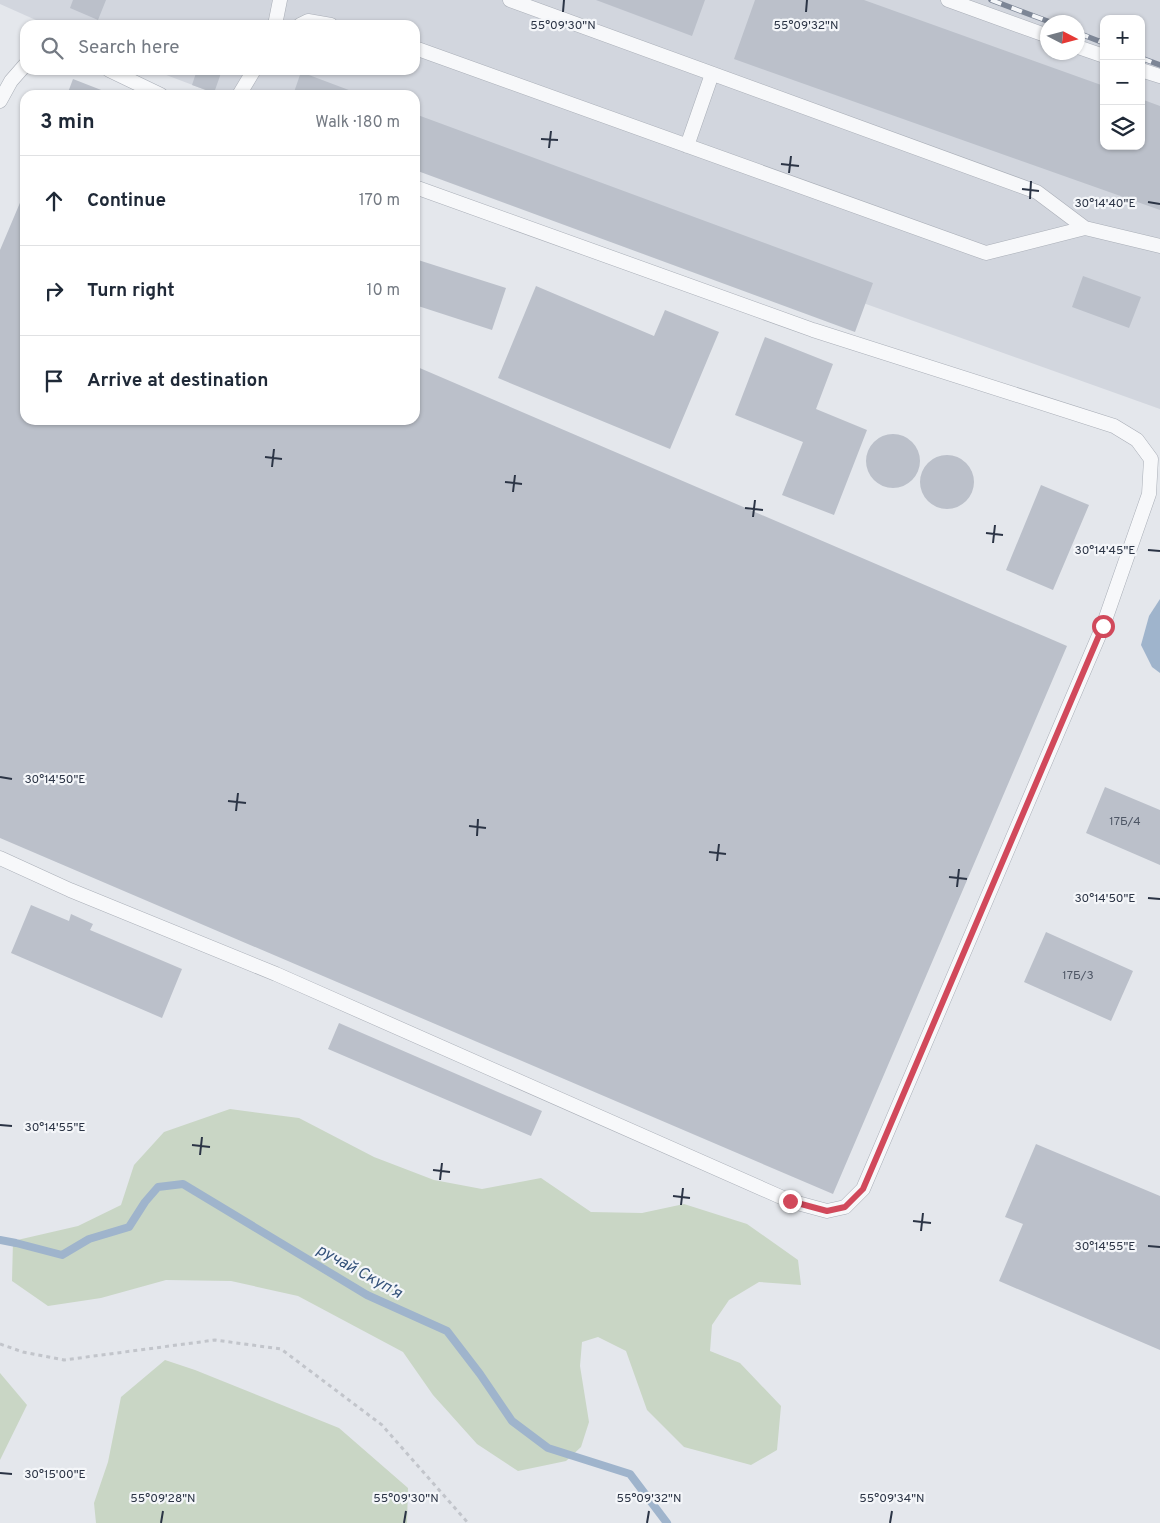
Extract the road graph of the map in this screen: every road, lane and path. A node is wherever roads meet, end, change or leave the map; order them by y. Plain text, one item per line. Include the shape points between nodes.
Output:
1 (280, 0) edge
2 (510, 0) edge
3 (948, 0) edge
4 (277, 20) edge
5 (1040, 33) edge
6 (1085, 49) edge
7 (420, 50) edge
8 (1100, 55) edge
9 (20, 71) edge
10 (1145, 71) edge
11 (712, 74) junction
12 (119, 75) edge
13 (251, 75) edge
14 (1160, 76) edge
15 (151, 90) edge
16 (242, 90) edge
17 (0, 101) edge
18 (687, 146) junction
19 (420, 188) edge
20 (1085, 228) junction
21 (1160, 246) edge
22 (0, 858) edge
23 (0, 1344) edge
24 (468, 1523) edge

1 - 4 lane
2 - 11 lane
3 - 5 lane
6 - 8 lane
7 - 18 lane
9 - 17 lane
10 - 14 lane
11 - 18 lane
11 - 20 lane via 1037,192
12 - 15 lane
13 - 16 lane
18 - 20 lane via 986,253
19 - 22 lane via 813,330 1114,426 1137,440 1152,459 1149,494 1103,626 863,1189 845,1207 827,1211 790,1201 276,974
20 - 21 lane
23 - 24 path via 64,1360 215,1340 281,1349 382,1425

